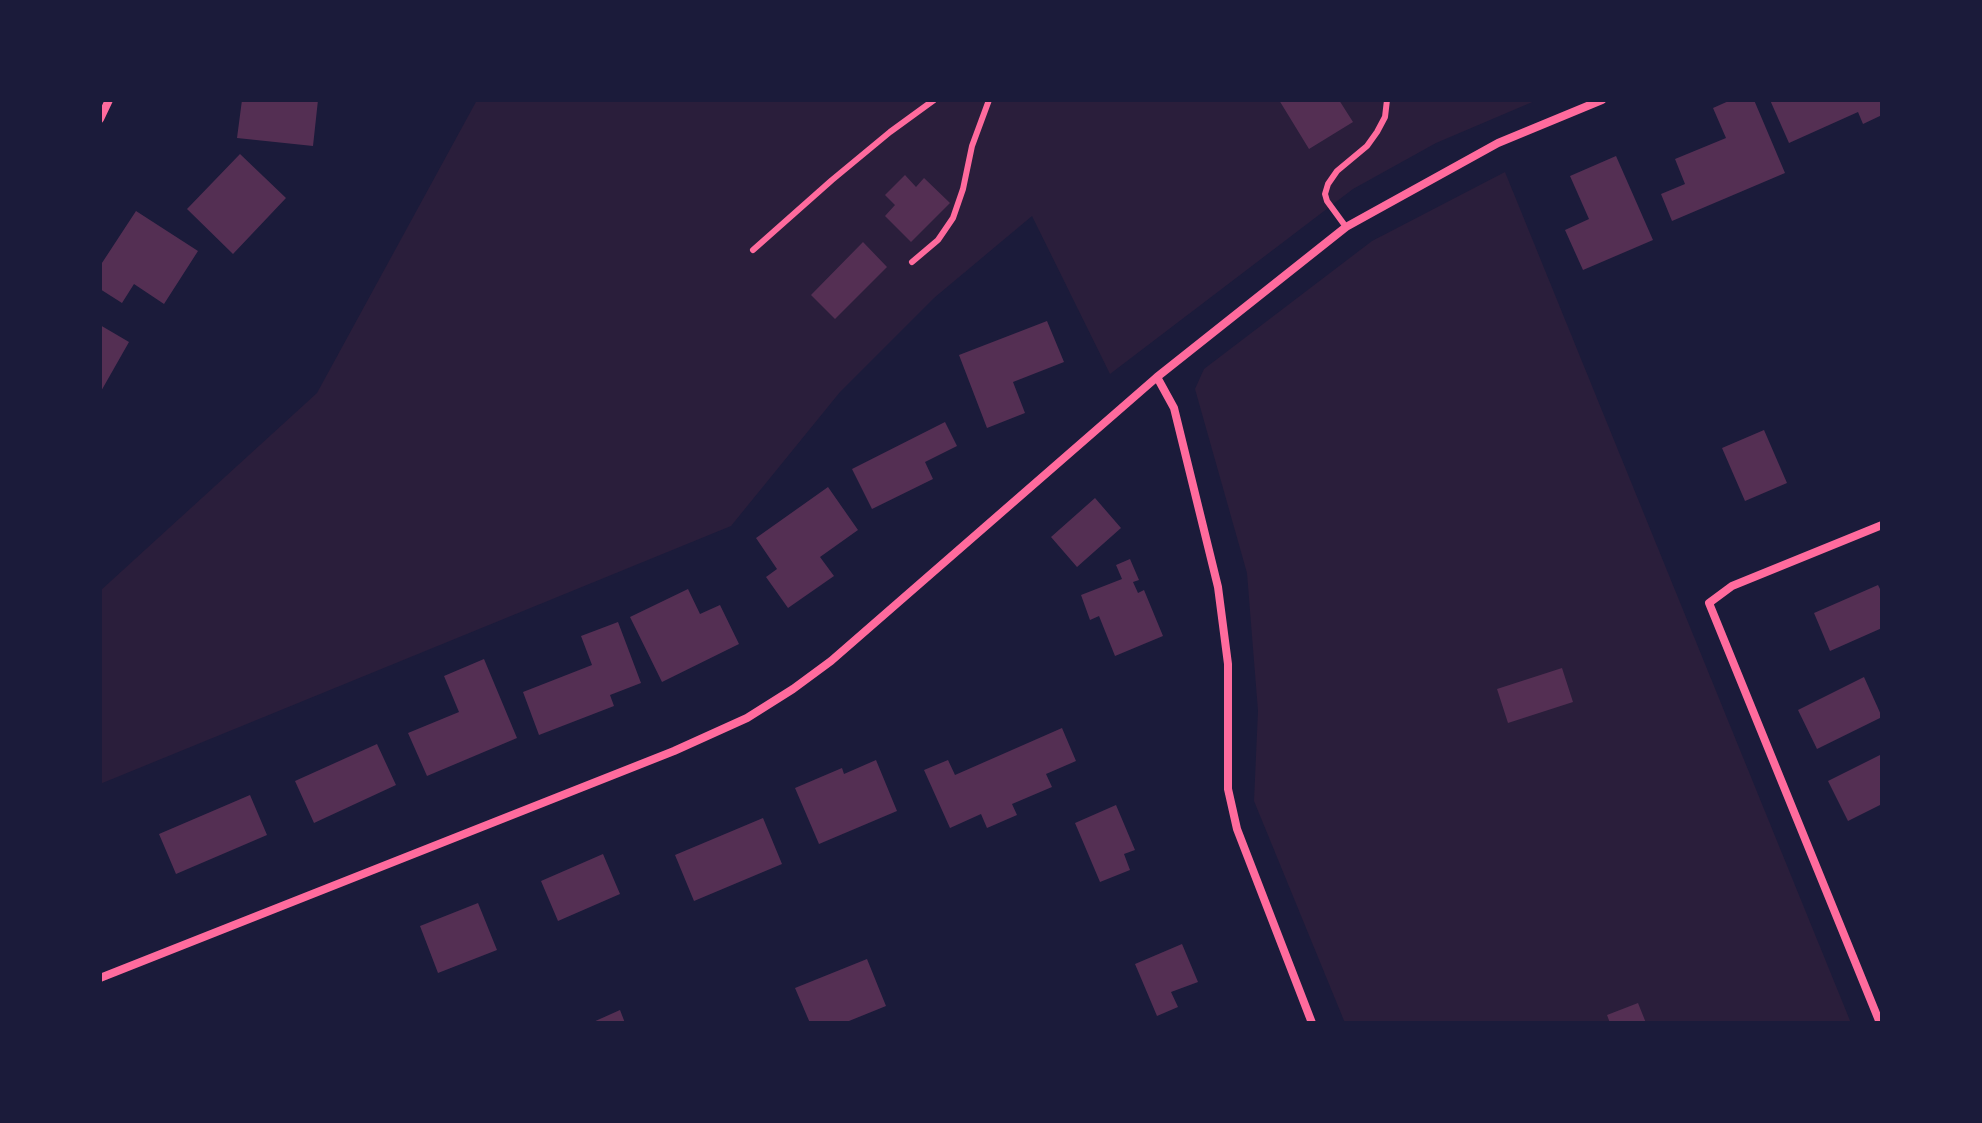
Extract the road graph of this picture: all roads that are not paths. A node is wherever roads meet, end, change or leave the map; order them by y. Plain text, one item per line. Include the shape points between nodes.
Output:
1 (109, 100) edge
2 (934, 100) edge
3 (989, 100) edge
4 (1387, 100) edge
5 (1602, 100) edge
6 (100, 119) edge
7 (1346, 227) junction
8 (753, 250) dead end
9 (912, 262) dead end
10 (1157, 377) junction
11 (1882, 525) edge
12 (100, 978) edge
13 (1312, 1023) edge
14 (1880, 1023) edge

1 - 6 street
2 - 8 lane
3 - 9 lane via 953,218 938,240
4 - 7 lane via 1377,132 1328,184 1327,201
5 - 7 street via 1498,143
7 - 10 street
10 - 12 street via 831,661 747,718
10 - 13 street via 1174,408 1218,587 1228,664 1228,789 1237,829
11 - 14 street via 1732,586 1709,603

